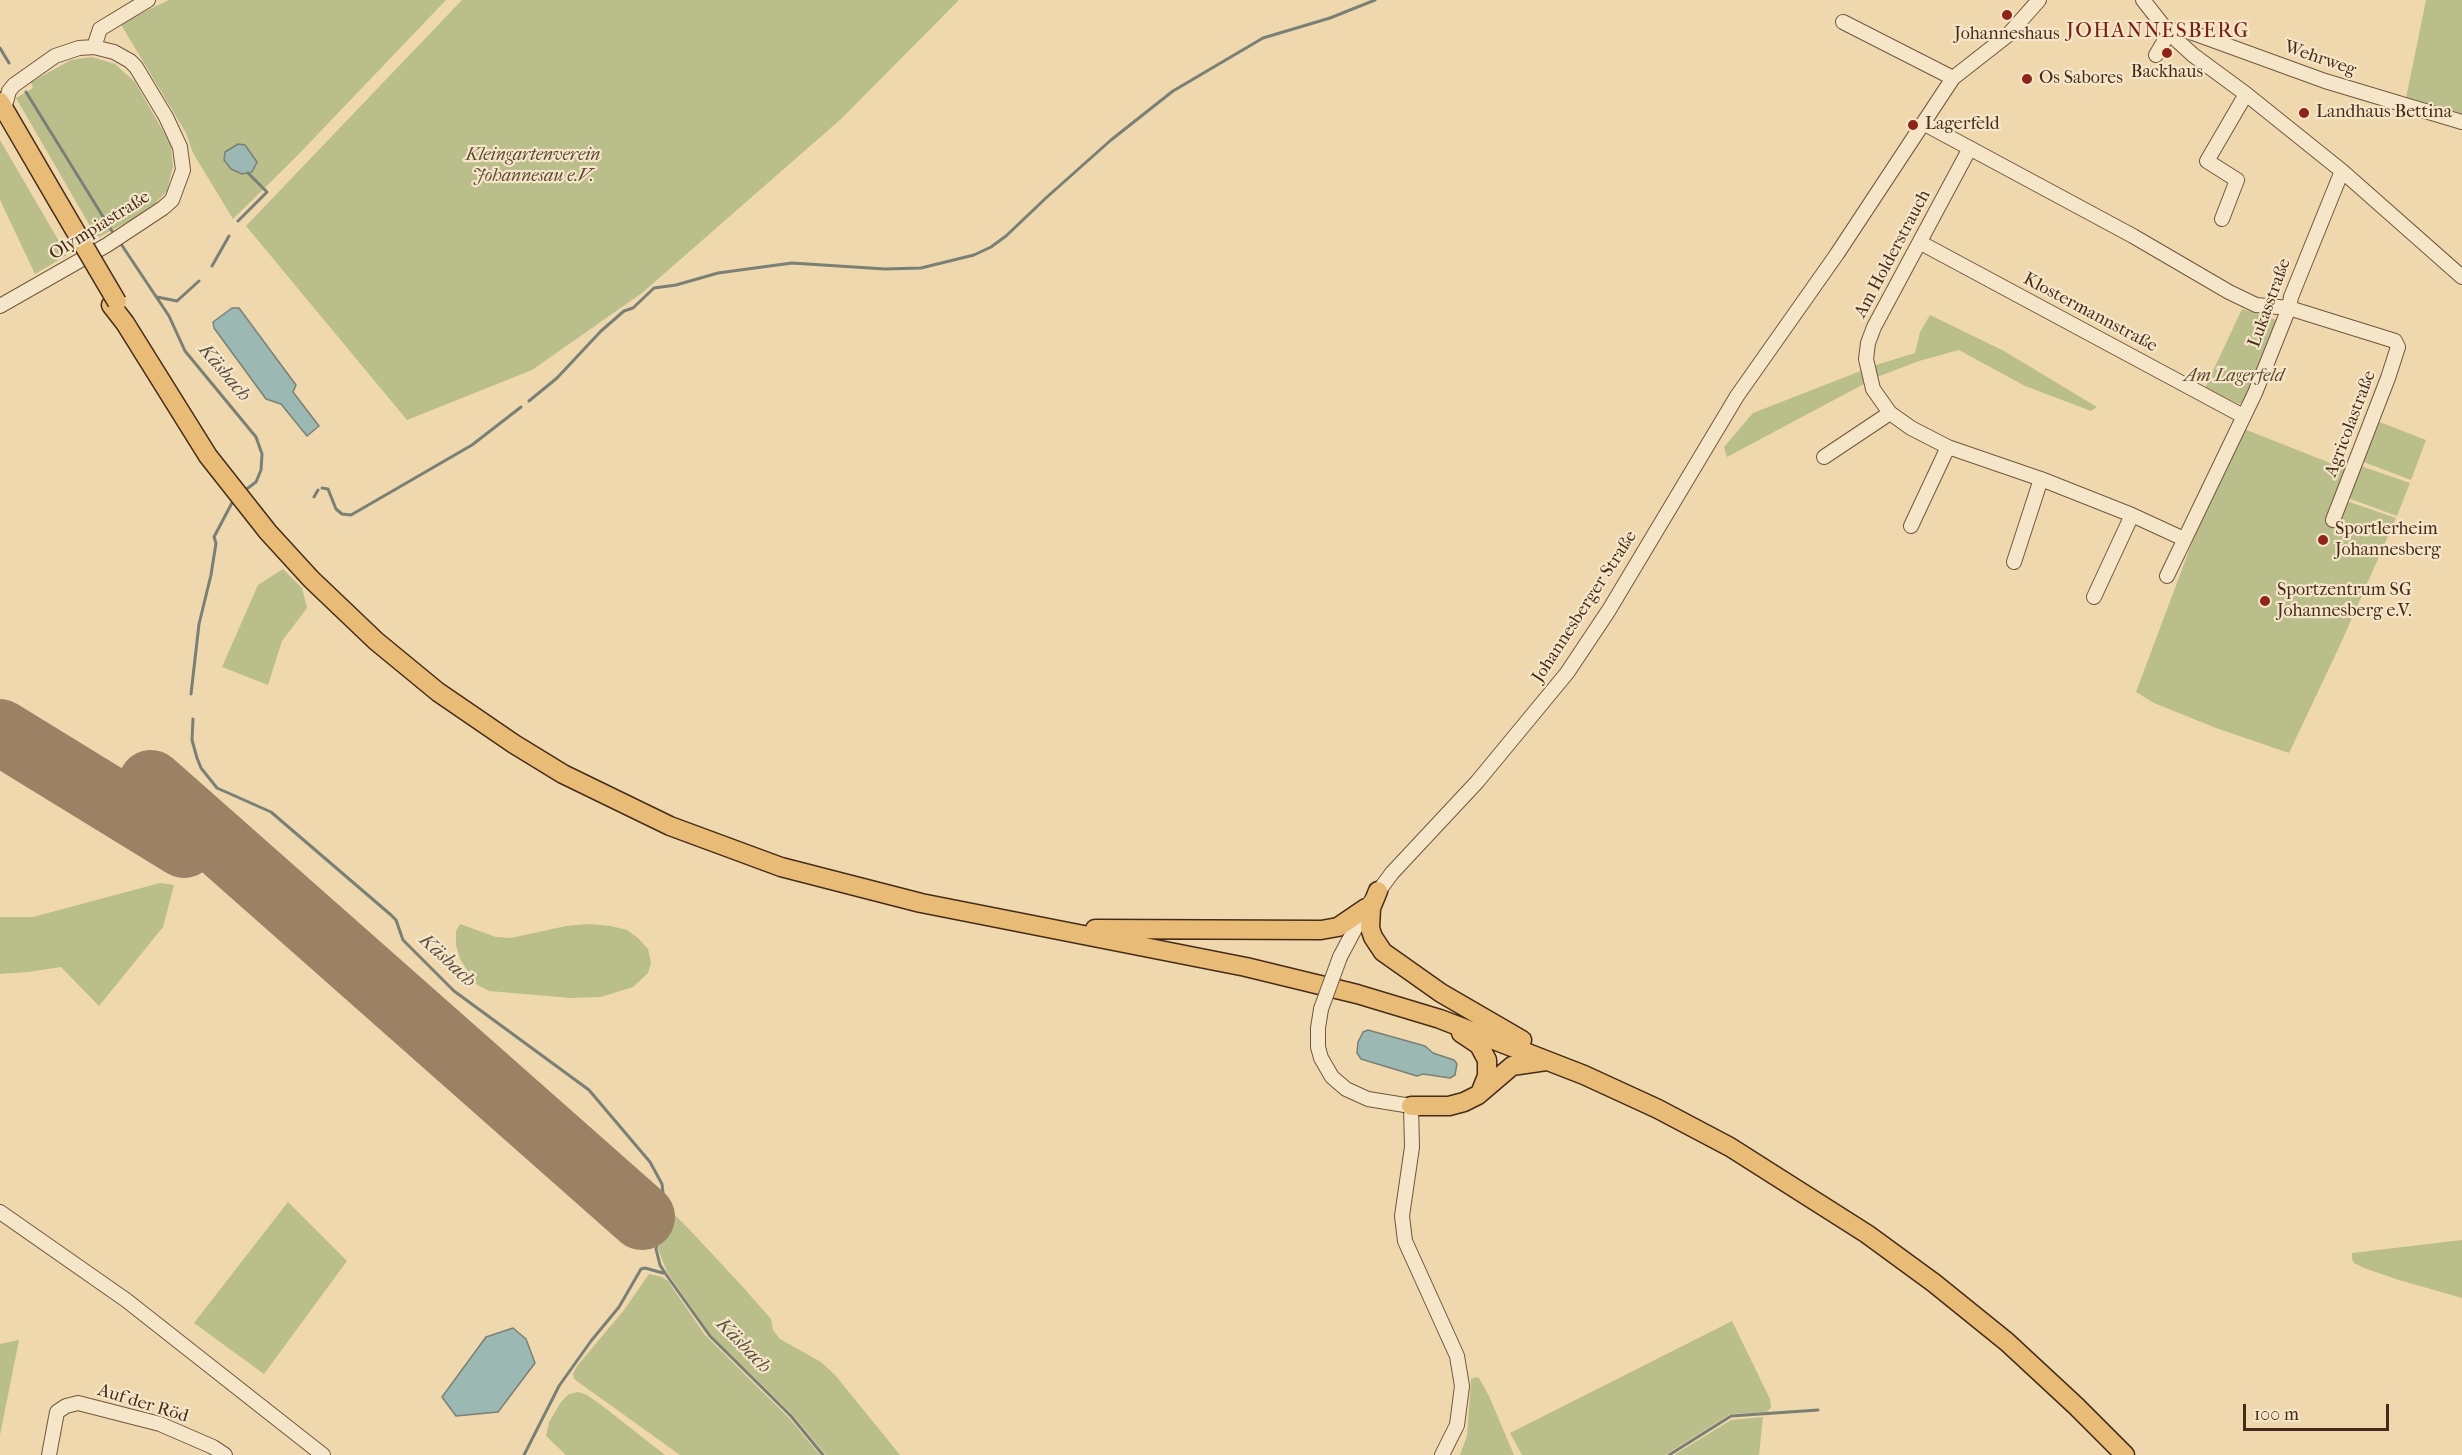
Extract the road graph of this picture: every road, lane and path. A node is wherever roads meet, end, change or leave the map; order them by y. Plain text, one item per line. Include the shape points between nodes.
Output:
1 (148, 0) edge
2 (2039, 0) edge
3 (2143, 0) edge
4 (1843, 22) dead end
5 (2169, 33) junction
6 (94, 47) junction
7 (2156, 55) dead end
8 (26, 74) junction
9 (1953, 78) junction
10 (0, 84) edge
11 (2246, 94) junction
12 (1, 109) edge
13 (2462, 122) edge
14 (1923, 123) junction
15 (1970, 148) junction
16 (2342, 171) junction
17 (2222, 219) dead end
18 (1921, 243) junction
19 (2462, 278) edge
20 (0, 306) edge
21 (2289, 308) junction
22 (1890, 413) junction
23 (2243, 416) junction
24 (1948, 447) junction
25 (1824, 457) dead end
26 (2041, 479) junction
27 (2132, 515) junction
28 (2333, 520) dead end
29 (1911, 526) dead end
30 (2184, 539) junction
31 (2014, 562) dead end
32 (2167, 576) dead end
33 (2094, 597) dead end
34 (1378, 891) junction
35 (1366, 908) junction
36 (1032, 924) junction
37 (1440, 1019) junction
38 (1550, 1061) junction
39 (1584, 1075) junction
40 (1478, 1095) junction
41 (1411, 1106) junction
42 (0, 1212) edge
43 (319, 1452) edge
44 (48, 1455) edge
45 (225, 1455) edge
46 (1442, 1455) edge
47 (2125, 1455) edge

1 - 6 street via 100,29
2 - 9 street, Johannesberger Straße via 2008,35
3 - 5 street
4 - 9 street
5 - 7 street
5 - 11 street
5 - 13 street, Wehrweg via 2182,28 2325,81
6 - 8 street via 56,56
6 - 20 street, Olympiastraße via 114,52 136,68 177,137 183,158 180,181 172,200 124,234
8 - 10 street
8 - 12 street via 9,91
9 - 14 street, Johannesberger Straße
11 - 16 street
11 - 17 street via 2207,161 2237,180
12 - 36 main road, bridge via 125,323 208,456 311,579 376,641 465,712 539,760 614,801 698,837 781,867 921,903
14 - 15 street
14 - 34 street, Johannesberger Straße via 1832,262 1737,396 1567,674 1477,782
15 - 18 street, Am Holderstrauch
15 - 21 street via 2229,292 2256,304
16 - 19 street
16 - 21 street, Lukasstraße
18 - 22 street, Am Holderstrauch via 1868,343 1868,374
18 - 23 street, Klostermannstraße
21 - 23 street, Lukasstraße
21 - 28 street, Agricolastraße via 2395,341 2398,347
22 - 24 street, Am Holderstrauch
22 - 25 street
23 - 30 street, Lukasstraße
24 - 26 street, Am Holderstrauch
24 - 29 street
26 - 27 street, Am Holderstrauch
26 - 31 street
27 - 30 street, Am Holderstrauch
27 - 33 street
30 - 32 street, Lukasstraße
34 - 35 street, Johannesberger Straße
34 - 39 main road via 1371,908 1370,928 1383,952 1441,993
35 - 36 main road via 1338,927 1321,930 1077,929
35 - 41 street, Johannesberger Straße, bridge via 1340,957 1321,1009 1318,1047 1332,1077 1346,1089 1368,1099
36 - 37 main road via 1304,980
37 - 38 main road
37 - 40 main road via 1473,1040 1483,1052 1487,1076
38 - 39 main road
38 - 40 main road via 1512,1066
39 - 47 main road via 1730,1147 1868,1234 2007,1342
40 - 41 main road via 1449,1106
41 - 46 street via 1411,1160 1402,1216 1405,1241 1457,1356 1462,1386 1457,1425
42 - 43 street via 126,1300
44 - 45 street, Auf der Röd via 57,1412 78,1403 160,1424

